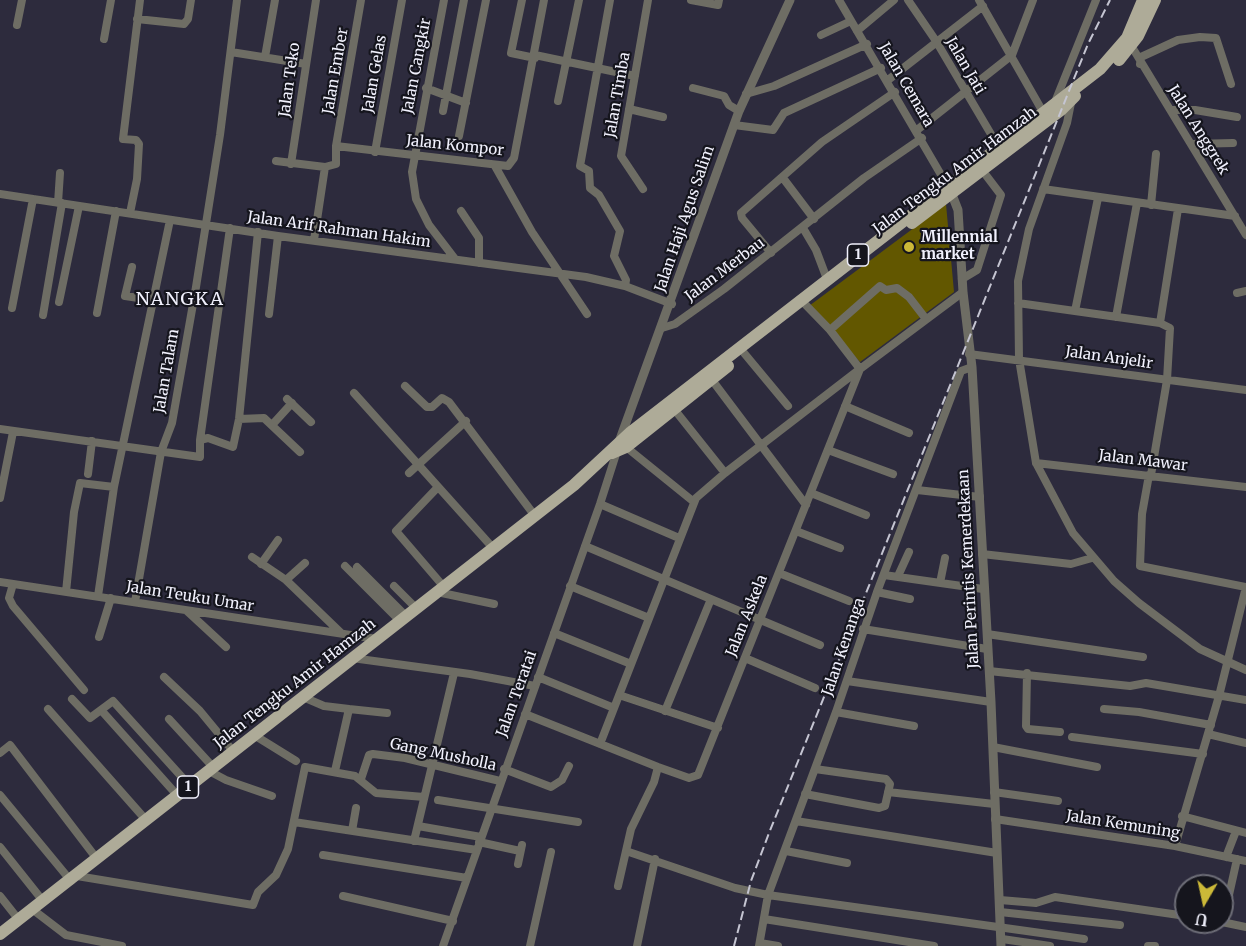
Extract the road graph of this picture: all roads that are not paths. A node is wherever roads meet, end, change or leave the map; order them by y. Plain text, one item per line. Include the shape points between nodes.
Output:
1 (22, 0) edge
2 (111, 0) edge
3 (140, 0) edge
4 (191, 0) edge
5 (237, 0) edge
6 (275, 0) edge
7 (316, 0) edge
8 (361, 0) edge
9 (402, 0) edge
10 (444, 0) edge
11 (464, 0) edge
12 (486, 0) edge
13 (522, 0) edge
14 (544, 0) edge
15 (579, 0) edge
16 (610, 0) edge
17 (648, 0) edge
18 (691, 0) edge
19 (719, 0) edge
20 (790, 0) edge
21 (839, 0) edge
22 (894, 0) edge
23 (908, 0) edge
24 (1033, 0) edge
25 (1096, 0) edge
26 (1143, 0) edge
27 (1155, 0) edge
28 (981, 3) edge
29 (138, 19) junction
30 (851, 21) junction
31 (17, 25) dead end
32 (857, 31) junction
33 (820, 35) dead end
34 (104, 39) dead end
35 (936, 41) junction
36 (1129, 43) junction
37 (867, 44) junction
38 (231, 52) junction
39 (1012, 55) junction
40 (535, 56) junction
41 (265, 57) junction
42 (567, 61) junction
43 (306, 64) junction
44 (1140, 64) junction
45 (597, 68) junction
46 (881, 68) junction
47 (635, 76) junction
48 (888, 80) junction
49 (1231, 84) dead end
50 (426, 88) junction
51 (693, 88) dead end
52 (895, 92) junction
53 (966, 93) junction
54 (746, 94) junction
55 (446, 95) junction
56 (1072, 98) junction
57 (558, 101) dead end
58 (466, 103) junction
59 (1054, 104) junction
60 (629, 109) junction
61 (1171, 110) junction
62 (443, 111) dead end
63 (739, 111) junction
64 (1043, 112) junction
65 (663, 117) dead end
66 (1237, 117) dead end
67 (734, 125) junction
68 (917, 130) junction
69 (459, 136) dead end
70 (922, 138) junction
71 (1233, 143) dead end
72 (1192, 144) junction
73 (336, 146) junction
74 (998, 146) junction
75 (375, 152) junction
76 (415, 154) junction
77 (1156, 154) dead end
78 (276, 161) dead end
79 (291, 164) junction
80 (495, 166) junction
81 (324, 167) junction
82 (982, 170) junction
83 (60, 173) dead end
84 (783, 178) junction
85 (643, 189) dead end
86 (950, 189) junction
87 (1043, 189) junction
88 (0, 194) edge
89 (1098, 198) junction
90 (33, 199) junction
91 (60, 203) junction
92 (1137, 203) junction
93 (1151, 205) junction
94 (79, 206) junction
95 (1178, 209) junction
96 (116, 211) junction
97 (461, 211) dead end
98 (130, 213) junction
99 (1235, 216) junction
100 (813, 219) junction
101 (170, 220) junction
102 (206, 225) junction
103 (230, 228) junction
104 (803, 228) junction
105 (258, 232) junction
106 (278, 236) junction
107 (1246, 236) edge
108 (314, 240) junction
109 (771, 253) junction
110 (455, 259) junction
111 (479, 262) junction
112 (132, 267) dead end
113 (562, 274) junction
114 (827, 279) junction
115 (962, 279) junction
116 (625, 286) junction
117 (1246, 291) edge
118 (963, 292) junction
119 (1237, 293) dead end
120 (152, 300) junction
121 (59, 302) dead end
122 (802, 302) junction
123 (1018, 303) junction
124 (672, 304) junction
125 (12, 308) dead end
126 (1075, 311) junction
127 (97, 313) dead end
128 (268, 314) dead end
129 (587, 314) dead end
130 (43, 315) dead end
131 (1116, 317) junction
132 (926, 319) junction
133 (1160, 323) junction
134 (662, 328) junction
135 (830, 330) junction
136 (744, 353) junction
137 (969, 354) junction
138 (1019, 359) junction
139 (972, 367) junction
140 (860, 369) junction
141 (711, 380) junction
142 (1167, 380) junction
143 (405, 386) dead end
144 (1246, 390) edge
145 (354, 393) dead end
146 (788, 406) dead end
147 (845, 406) junction
148 (674, 409) junction
149 (239, 419) junction
150 (466, 421) junction
151 (311, 422) dead end
152 (272, 425) junction
153 (0, 429) edge
154 (13, 432) junction
155 (909, 433) dead end
156 (200, 440) junction
157 (92, 441) junction
158 (122, 446) junction
159 (761, 447) junction
160 (617, 449) junction
161 (828, 450) junction
162 (161, 452) junction
163 (300, 452) dead end
164 (1036, 463) junction
165 (418, 464) junction
166 (409, 473) dead end
167 (725, 473) junction
168 (88, 474) dead end
169 (893, 474) dead end
170 (1150, 475) junction
171 (114, 487) junction
172 (438, 487) junction
173 (1246, 487) edge
174 (917, 490) junction
175 (811, 493) junction
176 (980, 497) junction
177 (0, 498) edge
178 (694, 502) junction
179 (600, 504) junction
180 (806, 506) junction
181 (866, 515) dead end
182 (535, 516) junction
183 (796, 531) junction
184 (679, 538) junction
185 (278, 540) dead end
186 (585, 546) junction
187 (493, 548) junction
188 (840, 548) dead end
189 (909, 552) dead end
190 (982, 554) junction
191 (252, 557) dead end
192 (945, 558) dead end
193 (1092, 558) junction
194 (305, 563) dead end
195 (261, 564) junction
196 (345, 566) dead end
197 (357, 567) dead end
198 (779, 573) junction
199 (884, 574) junction
200 (898, 576) junction
201 (664, 579) junction
202 (286, 580) junction
203 (0, 582) edge
204 (940, 583) junction
205 (13, 584) junction
206 (394, 586) dead end
207 (570, 586) junction
208 (1246, 587) edge
209 (441, 589) junction
210 (983, 589) junction
211 (66, 592) junction
212 (877, 592) junction
213 (98, 596) junction
214 (111, 598) junction
215 (711, 598) junction
216 (910, 599) dead end
217 (849, 601) dead end
218 (135, 602) junction
219 (494, 604) dead end
220 (416, 608) junction
221 (186, 610) junction
222 (649, 618) junction
223 (403, 619) junction
224 (760, 620) junction
225 (863, 629) junction
226 (341, 633) junction
227 (554, 633) junction
228 (987, 634) junction
229 (99, 638) dead end
230 (377, 639) junction
231 (820, 645) dead end
232 (226, 647) dead end
233 (987, 648) junction
234 (1143, 657) dead end
235 (352, 658) junction
236 (745, 658) junction
237 (1228, 662) junction
238 (631, 664) junction
239 (1246, 670) edge
240 (989, 671) junction
241 (454, 673) junction
242 (1027, 673) junction
243 (538, 676) junction
244 (164, 677) dead end
245 (847, 681) junction
246 (535, 686) junction
247 (815, 688) dead end
248 (84, 690) dead end
249 (619, 694) junction
250 (1219, 696) junction
251 (303, 697) junction
252 (72, 699) dead end
253 (1246, 700) edge
254 (991, 702) junction
255 (614, 708) junction
256 (48, 709) dead end
257 (349, 709) junction
258 (1104, 709) dead end
259 (101, 710) junction
260 (665, 711) junction
261 (836, 712) junction
262 (387, 713) dead end
263 (525, 714) junction
264 (169, 719) dead end
265 (1210, 725) junction
266 (914, 726) dead end
267 (718, 728) junction
268 (1060, 732) dead end
269 (1208, 734) junction
270 (254, 735) junction
271 (1072, 737) dead end
272 (1246, 743) edge
273 (600, 744) junction
274 (993, 747) junction
275 (233, 752) junction
276 (0, 753) edge
277 (1203, 754) junction
278 (296, 761) dead end
279 (434, 765) junction
280 (569, 766) dead end
281 (658, 767) junction
282 (1097, 767) dead end
283 (211, 769) junction
284 (504, 769) junction
285 (815, 769) junction
286 (335, 771) junction
287 (361, 779) junction
288 (500, 781) junction
289 (190, 786) junction
290 (888, 792) junction
291 (994, 792) junction
292 (805, 794) junction
293 (0, 795) edge
294 (177, 795) junction
295 (272, 796) dead end
296 (424, 797) junction
297 (438, 800) dead end
298 (1058, 801) dead end
299 (994, 804) junction
300 (356, 808) dead end
301 (491, 808) junction
302 (1182, 816) junction
303 (995, 819) junction
304 (146, 820) junction
305 (796, 821) junction
306 (294, 822) junction
307 (578, 822) dead end
308 (418, 826) junction
309 (352, 831) junction
310 (1236, 831) junction
311 (1246, 833) edge
312 (414, 841) junction
313 (479, 843) junction
314 (1175, 846) junction
315 (0, 848) edge
316 (626, 851) junction
317 (786, 851) junction
318 (551, 852) dead end
319 (997, 853) junction
320 (323, 855) dead end
321 (1226, 857) junction
322 (97, 859) junction
323 (655, 859) junction
324 (1237, 859) junction
325 (1246, 861) edge
326 (847, 863) dead end
327 (518, 864) dead end
328 (1233, 874) edge
329 (74, 878) junction
330 (467, 878) junction
331 (618, 886) dead end
332 (768, 895) junction
333 (0, 896) edge
334 (343, 896) dead end
335 (1000, 900) junction
336 (43, 901) junction
337 (32, 909) junction
338 (1000, 912) junction
339 (1174, 914) edge
340 (764, 919) junction
341 (19, 920) junction
342 (453, 921) junction
343 (1120, 925) dead end
344 (1001, 927) junction
345 (0, 934) edge
346 (1084, 939) dead end
347 (1001, 943) edge
348 (99, 944) edge
349 (760, 945) edge
350 (122, 946) edge
351 (443, 946) edge
352 (530, 946) edge
353 (638, 946) edge
354 (778, 946) edge
355 (934, 946) edge
356 (1050, 946) edge
357 (1148, 946) edge
358 (1155, 946) edge

1 - 31 street
2 - 34 street
3 - 29 street
4 - 29 street via 184,24
5 - 38 street, Jalan Talam
6 - 41 street
7 - 43 street, Jalan Teko
8 - 73 street, Jalan Ember
9 - 75 street, Jalan Gelas
10 - 50 street, Jalan Cangkir
11 - 55 street
12 - 58 street
13 - 40 street via 511,53
14 - 40 street, Jalan Kompor
15 - 42 street
16 - 45 street
17 - 47 street, Jalan Timba
18 - 19 street via 718,5
20 - 54 street, Jalan Haji Agus Salim
21 - 30 street, Jalan Cemara
22 - 32 street
23 - 35 street, Jalan Jati
24 - 39 street
25 - 59 street
26 - 36 main road, Jalan Tengku Amir Hamzah / 1
27 - 36 main road, Jalan Tengku Amir Hamzah / 1
28 - 35 street
28 - 39 street
29 - 98 street via 123,139 139,144
30 - 32 street, Jalan Cemara
30 - 33 street
32 - 37 street, Jalan Cemara
35 - 48 street
35 - 53 street, Jalan Jati
36 - 44 street, Jalan Anggrek
36 - 56 main road, Jalan Tengku Amir Hamzah / 1 via 1116,64
36 - 59 main road, Jalan Tengku Amir Hamzah / 1
37 - 46 street, Jalan Cemara
37 - 54 street via 774,86
38 - 41 street
38 - 102 street, Jalan Talam
39 - 53 street
39 - 64 street
40 - 42 street
40 - 80 street, Jalan Kompor via 513,162
41 - 43 street
42 - 45 street
42 - 57 street
43 - 79 street, Jalan Teko
44 - 49 street via 1141,57 1178,40 1216,38
44 - 61 street, Jalan Anggrek
45 - 47 street
45 - 116 street via 580,166 589,171 590,188 599,195 620,231 614,256 626,280
46 - 48 street, Jalan Cemara
46 - 67 street via 784,113 773,130
47 - 60 street, Jalan Timba
48 - 52 street, Jalan Cemara
50 - 55 street
50 - 76 street, Jalan Cangkir
51 - 63 street via 724,96
52 - 68 street, Jalan Cemara
52 - 84 street via 822,142
53 - 68 street
53 - 74 street, Jalan Jati
54 - 63 street, Jalan Haji Agus Salim
55 - 58 street
55 - 62 street
56 - 82 main road, Jalan Tengku Amir Hamzah / 1
56 - 87 street
58 - 69 street
59 - 64 main road, Jalan Tengku Amir Hamzah / 1
60 - 65 street
60 - 85 street, Jalan Timba via 621,156
61 - 66 street
61 - 72 street, Jalan Anggrek
63 - 67 street, Jalan Haji Agus Salim
64 - 74 main road, Jalan Tengku Amir Hamzah / 1
67 - 124 street, Jalan Haji Agus Salim
68 - 70 street, Jalan Cemara
70 - 86 street, Jalan Cemara
70 - 100 street, Jalan Merbau
71 - 72 street
72 - 99 street, Jalan Anggrek
73 - 75 street, Jalan Kompor
73 - 81 street, Jalan Ember via 336,164
74 - 86 main road, Jalan Tengku Amir Hamzah / 1
75 - 76 street, Jalan Kompor
76 - 80 street, Jalan Kompor
76 - 110 street, Jalan Cangkir via 412,172 416,200
77 - 93 street
78 - 79 street
79 - 81 street
80 - 113 street via 532,232
81 - 108 street
82 - 86 main road, Jalan Tengku Amir Hamzah / 1
82 - 115 street via 1001,195 977,270
83 - 91 street
84 - 100 street
84 - 109 street via 741,215
86 - 114 main road, Jalan Tengku Amir Hamzah / 1
86 - 115 street, Jalan Perintis Kemerdekaan via 958,210
86 - 122 main road, Jalan Tengku Amir Hamzah / 1
87 - 89 street
87 - 123 street via 1029,229 1018,280
88 - 90 street, Jalan Arif Rahman Hakim
89 - 92 street
89 - 126 street
90 - 91 street, Jalan Arif Rahman Hakim
90 - 125 street
91 - 94 street, Jalan Arif Rahman Hakim
91 - 130 street
92 - 93 street
92 - 131 street
93 - 95 street
94 - 96 street, Jalan Arif Rahman Hakim
94 - 121 street
95 - 99 street
95 - 133 street
96 - 98 street, Jalan Arif Rahman Hakim
96 - 127 street
97 - 111 street via 479,238
98 - 101 street, Jalan Arif Rahman Hakim
99 - 107 street, Jalan Anggrek
100 - 104 street, Jalan Merbau
101 - 102 street, Jalan Arif Rahman Hakim
101 - 120 street
102 - 103 street, Jalan Arif Rahman Hakim
102 - 162 street, Jalan Talam via 172,423
103 - 105 street, Jalan Arif Rahman Hakim
103 - 156 street
104 - 109 street, Jalan Merbau
104 - 114 street
105 - 106 street, Jalan Arif Rahman Hakim
105 - 149 street
106 - 108 street, Jalan Arif Rahman Hakim
106 - 128 street
108 - 110 street, Jalan Arif Rahman Hakim
109 - 134 street, Jalan Merbau via 683,318
110 - 111 street, Jalan Arif Rahman Hakim
111 - 113 street, Jalan Arif Rahman Hakim
112 - 120 street via 125,296
113 - 116 street, Jalan Arif Rahman Hakim
113 - 129 street
114 - 122 main road, Jalan Tengku Amir Hamzah / 1
115 - 118 street, Jalan Perintis Kemerdekaan
116 - 124 street, Jalan Arif Rahman Hakim
117 - 119 street
118 - 132 street
118 - 137 street, Jalan Perintis Kemerdekaan
120 - 158 street
122 - 135 street
122 - 136 main road, Jalan Tengku Amir Hamzah / 1
122 - 160 main road, Jalan Tengku Amir Hamzah / 1
123 - 126 street
123 - 138 street
124 - 134 street, Jalan Haji Agus Salim
126 - 131 street
131 - 133 street
132 - 135 street via 897,288 886,290 880,286
132 - 140 street
133 - 142 street via 1172,331
134 - 160 street, Jalan Haji Agus Salim
135 - 140 street
136 - 141 main road, Jalan Tengku Amir Hamzah / 1
136 - 146 street
137 - 138 street, Jalan Anjelir
137 - 139 street, Jalan Perintis Kemerdekaan
138 - 142 street, Jalan Anjelir
138 - 164 street
139 - 174 street, Jalan Kenanga via 961,371
139 - 176 street, Jalan Perintis Kemerdekaan
140 - 147 street, Jalan Askela
140 - 159 street
141 - 148 main road, Jalan Tengku Amir Hamzah / 1
141 - 159 street
142 - 144 street, Jalan Anjelir
142 - 170 street
143 - 150 street via 427,407 445,398
145 - 165 street
147 - 155 street
147 - 161 street, Jalan Askela
148 - 160 main road, Jalan Tengku Amir Hamzah / 1
148 - 167 street
149 - 152 street via 255,420 261,416
149 - 156 street via 233,447 208,438
150 - 165 street
150 - 182 street
151 - 152 street via 289,401
152 - 163 street
153 - 154 street
154 - 157 street
154 - 177 street
156 - 162 street via 200,457
157 - 158 street
157 - 168 street
158 - 162 street
158 - 171 street
159 - 167 street
159 - 180 street
160 - 178 street
160 - 179 street, Jalan Teratai
160 - 182 main road, Jalan Tengku Amir Hamzah / 1
161 - 169 street
161 - 175 street, Jalan Askela
162 - 218 street, Jalan Talam
164 - 170 street, Jalan Mawar
164 - 193 street via 1064,518
165 - 166 street
165 - 172 street
167 - 178 street
170 - 173 street, Jalan Mawar
170 - 208 street via 1142,514 1140,566
171 - 211 street via 80,483
171 - 213 street
172 - 187 street
172 - 209 street via 396,531
174 - 176 street
174 - 199 street, Jalan Kenanga
175 - 180 street, Jalan Askela
175 - 181 street
176 - 190 street, Jalan Perintis Kemerdekaan
178 - 184 street
179 - 184 street
179 - 186 street, Jalan Teratai
180 - 183 street, Jalan Askela
182 - 187 main road, Jalan Tengku Amir Hamzah / 1
183 - 188 street
183 - 198 street, Jalan Askela
184 - 201 street
185 - 195 street
186 - 201 street
186 - 207 street, Jalan Teratai
187 - 209 main road, Jalan Tengku Amir Hamzah / 1
189 - 200 street
190 - 193 street via 1071,564
190 - 210 street, Jalan Perintis Kemerdekaan
191 - 195 street
192 - 204 street
193 - 237 street via 1179,634
194 - 202 street
195 - 202 street
196 - 223 street
197 - 223 street
198 - 217 street
198 - 224 street, Jalan Askela
199 - 200 street
199 - 212 street, Jalan Kenanga
200 - 204 street
201 - 215 street
201 - 222 street
202 - 226 street
203 - 205 street, Jalan Teuku Umar
204 - 210 street
205 - 211 street, Jalan Teuku Umar
205 - 248 street via 9,598 13,606
206 - 220 street
207 - 222 street
207 - 227 street, Jalan Teratai
208 - 237 street
209 - 219 street
209 - 220 main road, Jalan Tengku Amir Hamzah / 1
210 - 228 street, Jalan Perintis Kemerdekaan
211 - 213 street, Jalan Teuku Umar
212 - 216 street
212 - 225 street, Jalan Kenanga
213 - 214 street, Jalan Teuku Umar
214 - 218 street, Jalan Teuku Umar
214 - 229 street
215 - 224 street
215 - 260 street
218 - 221 street, Jalan Teuku Umar
220 - 223 main road, Jalan Tengku Amir Hamzah / 1
221 - 226 street, Jalan Teuku Umar
221 - 232 street
222 - 238 street
223 - 230 main road, Jalan Tengku Amir Hamzah / 1
224 - 231 street
224 - 236 street, Jalan Askela
225 - 233 street
225 - 245 street, Jalan Kenanga
226 - 230 street, Jalan Teuku Umar
227 - 238 street
227 - 243 street, Jalan Teratai
228 - 233 street, Jalan Perintis Kemerdekaan
228 - 234 street
230 - 235 main road, Jalan Tengku Amir Hamzah / 1
233 - 240 street, Jalan Perintis Kemerdekaan
235 - 241 street
235 - 251 main road, Jalan Tengku Amir Hamzah / 1
236 - 247 street
236 - 267 street, Jalan Askela
237 - 239 street
237 - 250 street
238 - 249 street
240 - 242 street
240 - 254 street, Jalan Perintis Kemerdekaan
241 - 246 street
241 - 279 street
242 - 250 street via 1130,686 1146,683
242 - 268 street via 1026,726
243 - 246 street, Jalan Teratai
243 - 255 street
244 - 275 street via 200,711
245 - 254 street
245 - 261 street, Jalan Kenanga
246 - 263 street, Jalan Teratai
249 - 255 street
249 - 260 street
250 - 253 street
250 - 265 street
251 - 257 street via 324,706
251 - 270 main road, Jalan Tengku Amir Hamzah / 1
252 - 259 street via 90,718
254 - 274 street, Jalan Perintis Kemerdekaan
255 - 273 street
256 - 304 street
257 - 262 street
257 - 286 street
258 - 265 street
259 - 289 street via 114,702
259 - 294 street
260 - 267 street
261 - 266 street
261 - 285 street, Jalan Kenanga
263 - 273 street, Jalan Askela
263 - 284 street, Jalan Teratai
264 - 283 street
265 - 269 street
267 - 281 street, Jalan Askela via 696,777
269 - 272 street
269 - 277 street
270 - 275 main road, Jalan Tengku Amir Hamzah / 1
270 - 278 street
271 - 277 street
273 - 281 street, Jalan Askela
274 - 282 street
274 - 291 street, Jalan Perintis Kemerdekaan
275 - 283 main road, Jalan Tengku Amir Hamzah / 1
276 - 322 street via 10,745
277 - 302 street
279 - 287 street, Gang Musholla via 371,754
279 - 288 street, Gang Musholla
279 - 296 street
280 - 284 street via 562,780 551,786
281 - 316 street via 631,829
283 - 289 main road, Jalan Tengku Amir Hamzah / 1
283 - 295 street via 226,780
284 - 288 street, Jalan Teratai
285 - 290 street via 886,780 890,784
285 - 292 street, Jalan Kenanga
286 - 287 street
286 - 306 street via 303,768
287 - 296 street via 376,793
288 - 301 street, Jalan Teratai
289 - 294 main road, Jalan Tengku Amir Hamzah / 1
290 - 292 street via 882,808
290 - 299 street
291 - 298 street
291 - 299 street, Jalan Perintis Kemerdekaan
292 - 305 street, Jalan Kenanga
293 - 329 street
294 - 304 main road, Jalan Tengku Amir Hamzah / 1
296 - 308 street
297 - 301 street
299 - 303 street, Jalan Perintis Kemerdekaan
300 - 309 street
301 - 307 street
301 - 313 street, Jalan Teratai
302 - 310 street
302 - 314 street
303 - 314 street, Jalan Kemuning
303 - 319 street, Jalan Perintis Kemerdekaan
304 - 322 main road, Jalan Tengku Amir Hamzah / 1
305 - 317 street, Jalan Kenanga
305 - 319 street
306 - 309 street
306 - 329 street via 288,849 276,875 258,892 253,905
308 - 312 street
308 - 313 street
309 - 312 street
310 - 311 street
310 - 321 street
312 - 313 street
313 - 327 street via 521,848
313 - 330 street, Jalan Teratai
314 - 321 street, Jalan Kemuning
315 - 336 street
316 - 323 street
316 - 331 street
317 - 326 street
317 - 332 street, Jalan Kenanga
318 - 352 street
319 - 335 street, Jalan Perintis Kemerdekaan
320 - 330 street
321 - 324 street, Jalan Kemuning
322 - 329 main road, Jalan Tengku Amir Hamzah / 1
323 - 332 street via 735,888
323 - 353 street
324 - 325 street, Jalan Kemuning
324 - 328 street
329 - 336 main road, Jalan Tengku Amir Hamzah / 1
330 - 342 street, Jalan Teratai
332 - 340 street, Jalan Kenanga
332 - 344 street
333 - 341 street
334 - 342 street
335 - 338 street, Jalan Perintis Kemerdekaan
335 - 339 street via 1036,903 1055,897
336 - 337 main road, Jalan Tengku Amir Hamzah / 1
337 - 341 main road, Jalan Tengku Amir Hamzah / 1
337 - 348 street via 62,933
338 - 343 street
338 - 344 street, Jalan Perintis Kemerdekaan
340 - 349 street, Jalan Kenanga
340 - 355 street
341 - 345 main road, Jalan Tengku Amir Hamzah / 1
342 - 351 street, Jalan Teratai
344 - 346 street
344 - 347 street, Jalan Perintis Kemerdekaan
347 - 356 street
348 - 350 street
349 - 354 street
357 - 358 street

